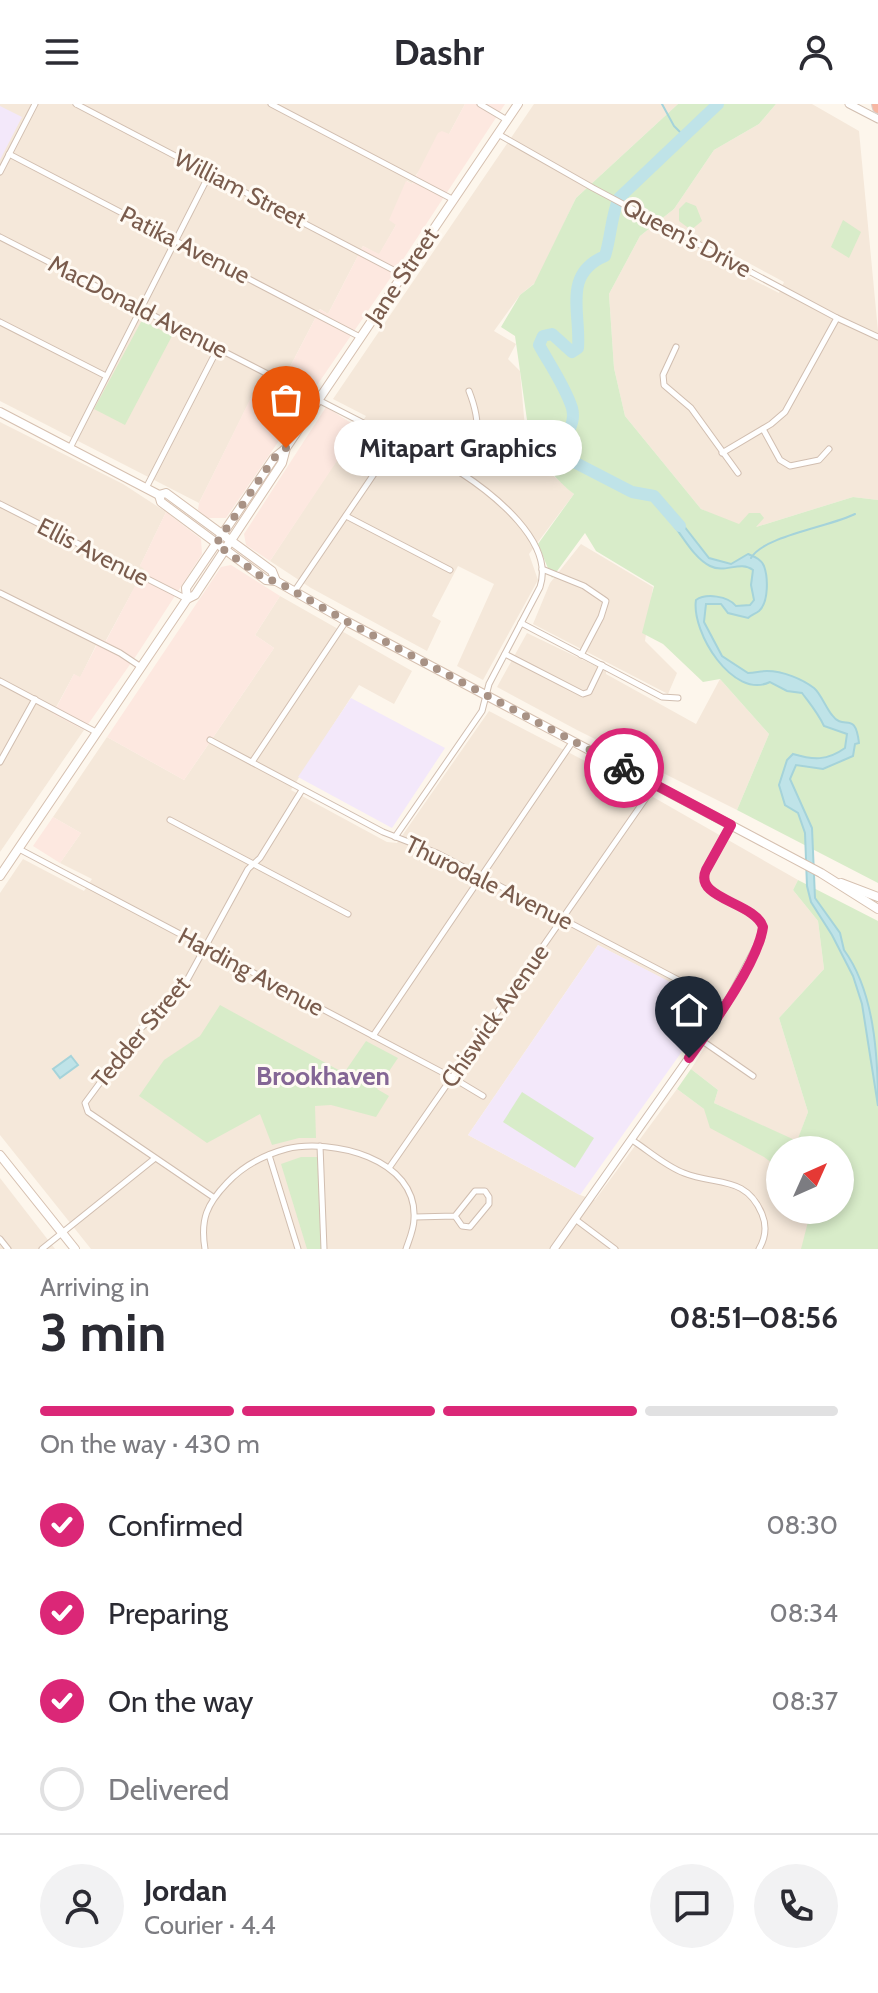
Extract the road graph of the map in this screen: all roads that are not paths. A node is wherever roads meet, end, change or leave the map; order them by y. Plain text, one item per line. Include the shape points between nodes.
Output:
1 (35, 104) edge
2 (76, 104) edge
3 (271, 104) edge
4 (480, 104) edge
5 (518, 104) edge
6 (849, 104) edge
7 (878, 119) edge
8 (507, 120) junction
9 (498, 133) junction
10 (9, 154) junction
11 (0, 172) edge
12 (210, 173) junction
13 (454, 200) junction
14 (0, 237) edge
15 (176, 240) junction
16 (403, 275) junction
17 (141, 309) junction
18 (837, 318) junction
19 (0, 322) edge
20 (361, 337) junction
21 (878, 337) edge
22 (676, 347) dead end
23 (218, 348) junction
24 (106, 376) junction
25 (469, 391) dead end
26 (319, 400) junction
27 (0, 412) edge
28 (763, 429) junction
29 (397, 440) junction
30 (70, 448) junction
31 (286, 448) junction
32 (829, 449) dead end
33 (722, 453) junction
34 (461, 473) junction
35 (738, 473) dead end
36 (146, 488) junction
37 (159, 495) junction
38 (0, 504) edge
39 (346, 516) junction
40 (222, 534) junction
41 (231, 541) junction
42 (216, 544) junction
43 (225, 551) junction
44 (541, 569) junction
45 (450, 570) dead end
46 (276, 581) junction
47 (0, 593) edge
48 (294, 593) junction
49 (187, 599) junction
50 (346, 621) junction
51 (521, 623) junction
52 (505, 654) junction
53 (581, 655) junction
54 (602, 665) junction
55 (141, 667) junction
56 (0, 681) edge
57 (487, 695) junction
58 (678, 698) dead end
59 (35, 699) junction
60 (96, 732) junction
61 (210, 740) dead end
62 (573, 741) junction
63 (0, 762) edge
64 (252, 762) junction
65 (655, 785) junction
66 (302, 790) junction
67 (170, 820) dead end
68 (731, 825) junction
69 (395, 837) junction
70 (18, 849) junction
71 (254, 864) junction
72 (0, 876) edge
73 (482, 877) junction
74 (837, 882) junction
75 (878, 897) edge
76 (878, 909) edge
77 (348, 914) dead end
78 (563, 919) junction
79 (204, 947) junction
80 (726, 1005) junction
81 (373, 1036) junction
82 (701, 1040) junction
83 (753, 1076) dead end
84 (453, 1078) junction
85 (483, 1096) dead end
86 (632, 1140) junction
87 (320, 1146) junction
88 (0, 1155) edge
89 (269, 1155) junction
90 (154, 1159) junction
91 (389, 1168) junction
92 (213, 1197) junction
93 (455, 1216) junction
94 (415, 1217) junction
95 (575, 1219) junction
96 (62, 1232) junction
97 (0, 1239) edge
98 (8, 1249) edge
99 (42, 1249) edge
100 (75, 1249) edge
101 (205, 1249) edge
102 (298, 1249) edge
103 (324, 1249) edge
104 (406, 1249) edge
105 (554, 1249) edge
106 (615, 1249) edge
107 (759, 1249) edge

1 - 10 street
2 - 12 street, William Street
3 - 13 street
4 - 8 street
5 - 8 main road, Jane Street
6 - 7 street
8 - 9 main road, Jane Street
9 - 13 main road, Jane Street
9 - 18 street, Queen's Drive
10 - 11 street
10 - 15 street, Patika Avenue
12 - 15 street
12 - 16 street, William Street
13 - 16 main road, Jane Street
14 - 17 street, MacDonald Avenue
15 - 17 street
15 - 20 street, Patika Avenue
16 - 20 main road, Jane Street
17 - 23 street, MacDonald Avenue
17 - 24 street
18 - 21 street, Queen's Drive
18 - 28 street via 791,404
19 - 24 street
20 - 26 main road, Jane Street
22 - 33 street via 664,385 691,408
23 - 26 street, MacDonald Avenue
23 - 36 street
24 - 30 street
25 - 34 street via 479,421 478,439
26 - 29 street, MacDonald Avenue
26 - 31 main road, Jane Street
27 - 30 main road
28 - 32 street via 780,460 790,466 819,460
28 - 33 street
29 - 34 street, MacDonald Avenue
29 - 39 street
30 - 36 main road
31 - 40 main road, Jane Street
31 - 41 main road, Jane Street via 282,463
33 - 35 street
34 - 44 street, MacDonald Avenue via 520,520
36 - 37 main road
37 - 40 main road via 166,493
37 - 42 main road via 161,502
38 - 49 street, Ellis Avenue
39 - 45 street
39 - 48 street
40 - 41 main road
40 - 42 main road, Jane Street
41 - 43 main road, Jane Street
41 - 46 main road via 272,571
42 - 43 main road
42 - 49 main road, Jane Street via 186,588
43 - 46 main road via 266,580
43 - 49 main road, Jane Street
44 - 51 street via 540,587
44 - 53 street via 606,601
46 - 48 main road
47 - 55 street
48 - 50 main road
49 - 55 main road, Jane Street
50 - 57 main road
50 - 64 street
51 - 52 street
51 - 53 street
52 - 54 street via 583,694
52 - 57 street
53 - 54 street
54 - 58 street via 662,697
55 - 60 main road, Jane Street
56 - 59 street
57 - 62 main road
57 - 69 street via 482,711
59 - 60 street
59 - 63 street
60 - 70 main road, Jane Street
61 - 64 street, Thurodale Avenue
62 - 65 main road
62 - 73 street
64 - 66 street, Thurodale Avenue
65 - 68 main road
65 - 78 street, Chiswick Avenue
66 - 69 street, Thurodale Avenue
66 - 71 street, Tedder Street
67 - 71 street
68 - 74 main road
68 - 80 street via 702,878 714,893 755,915 763,927
69 - 73 street, Thurodale Avenue via 422,845
70 - 72 main road, Jane Street
70 - 79 street, Harding Avenue
71 - 77 street
71 - 79 street, Tedder Street
73 - 78 street, Thurodale Avenue
73 - 81 street
74 - 75 main road
74 - 76 main road
78 - 80 street, Thurodale Avenue
78 - 84 street, Chiswick Avenue
79 - 81 street, Harding Avenue
79 - 90 street, Tedder Street via 180,993 139,1030 85,1103 88,1112
80 - 82 street
81 - 84 street, Harding Avenue
82 - 83 street
82 - 86 street
84 - 85 street, Harding Avenue
84 - 91 street, Chiswick Avenue
86 - 95 street
86 - 107 street via 681,1172 731,1184 753,1196 765,1225
87 - 89 street
87 - 91 street
87 - 103 street
88 - 96 main road
89 - 92 street via 237,1173
89 - 102 street
90 - 92 street
90 - 96 street
91 - 94 street via 407,1189
92 - 101 street via 205,1217
93 - 93 street via 470,1227 489,1204 485,1191 475,1191
93 - 94 street
94 - 104 street
95 - 105 street
95 - 106 street
96 - 99 street
96 - 100 main road
97 - 98 street

